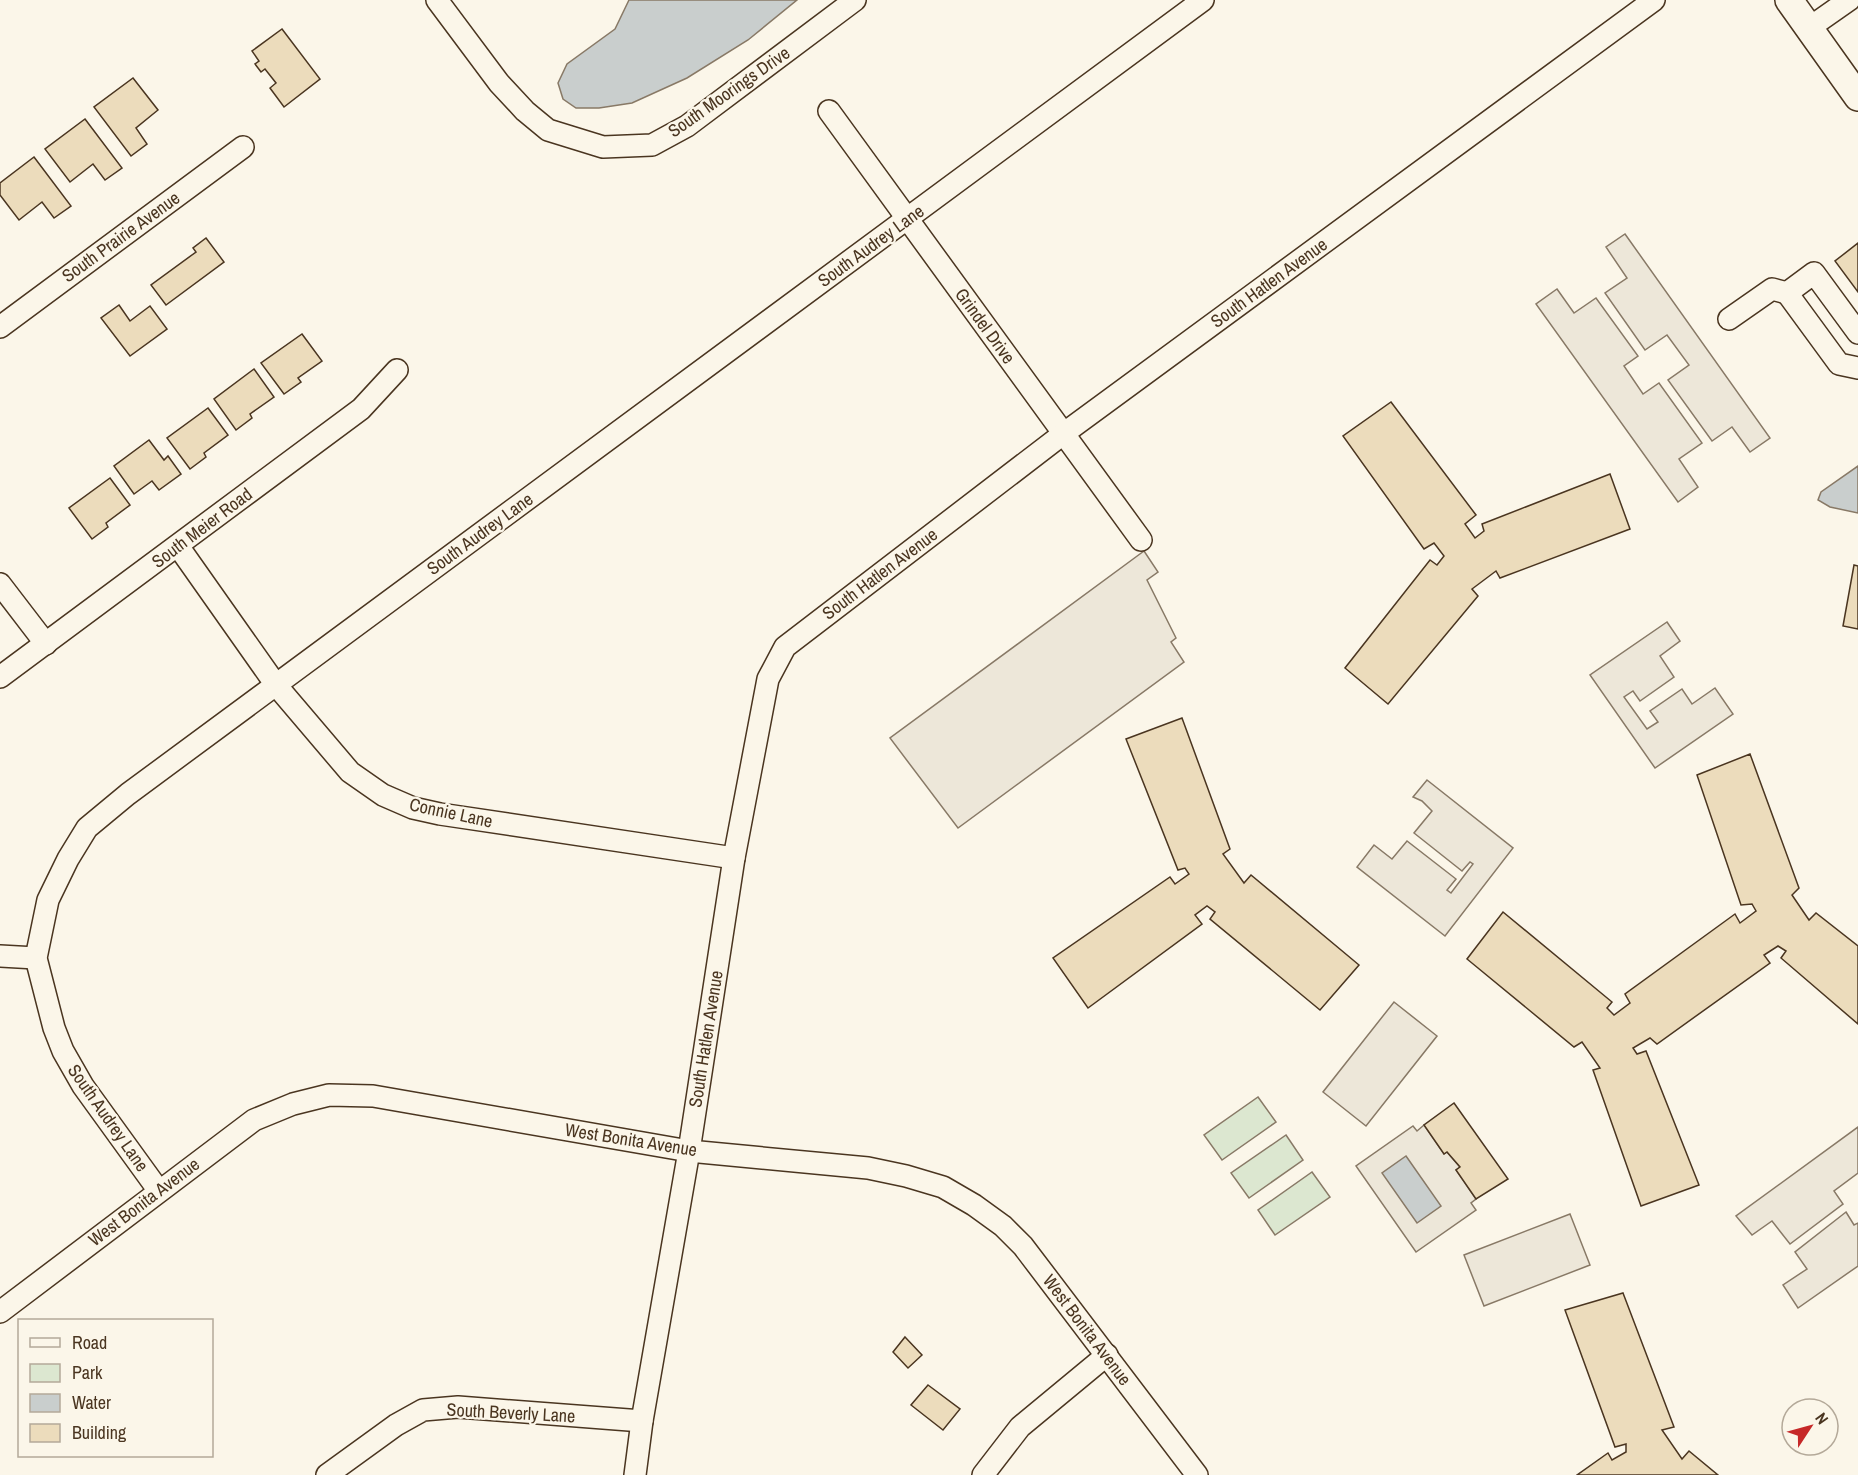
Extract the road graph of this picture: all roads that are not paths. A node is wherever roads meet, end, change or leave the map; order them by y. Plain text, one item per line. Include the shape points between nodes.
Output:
1 (437, 0) edge
2 (855, 0) edge
3 (1203, 0) edge
4 (1654, 0) edge
5 (1789, 0) edge
6 (1849, 0) edge
7 (1809, 28) junction
8 (1858, 97) edge
9 (829, 111) dead end
10 (243, 147) dead end
11 (907, 219) junction
12 (1787, 292) junction
13 (1729, 319) dead end
14 (0, 327) edge
15 (1858, 333) edge
16 (1858, 368) edge
17 (397, 370) dead end
18 (1063, 434) junction
19 (1141, 540) dead end
20 (178, 546) junction
21 (0, 584) edge
22 (46, 644) junction
23 (0, 677) edge
24 (276, 685) junction
25 (734, 858) junction
26 (0, 956) edge
27 (36, 958) junction
28 (689, 1151) junction
29 (159, 1191) junction
30 (0, 1312) edge
31 (1107, 1355) junction
32 (642, 1421) junction
33 (327, 1475) edge
34 (635, 1475) edge
35 (983, 1475) edge
36 (1197, 1475) edge

1 - 2 street, South Moorings Drive via 525,111 548,130 603,147 652,145 687,126
3 - 11 street, South Audrey Lane
4 - 18 street, South Hatlen Avenue
5 - 7 main road
6 - 7 street
7 - 8 main road
9 - 11 street, Grindel Drive
10 - 14 street, South Prairie Avenue
11 - 18 street, Grindel Drive
11 - 24 street, South Audrey Lane
12 - 13 street via 1772,289
12 - 15 street via 1814,273
12 - 16 street via 1839,364
17 - 20 street, South Meier Road via 361,409
18 - 19 street, Grindel Drive
18 - 25 street, South Hatlen Avenue via 785,647 768,679
20 - 22 street, South Meier Road
20 - 24 street, Connie Lane
21 - 22 street
22 - 23 street, South Meier Road
24 - 25 street, Connie Lane via 350,772 383,795 413,808
24 - 27 street, South Audrey Lane via 87,828 48,900
25 - 28 street, South Hatlen Avenue
26 - 27 street
27 - 29 street, South Audrey Lane via 63,1051 83,1086
28 - 29 street, West Bonita Avenue via 373,1096 330,1095 293,1104 254,1120
28 - 31 street, West Bonita Avenue via 867,1168 943,1187 1003,1226 1023,1246
28 - 32 street, South Hatlen Avenue
29 - 30 street, West Bonita Avenue
31 - 35 street via 1020,1427
31 - 36 street, West Bonita Avenue
32 - 33 street, South Beverly Lane via 458,1407 423,1410
32 - 34 street, South Hatlen Avenue

